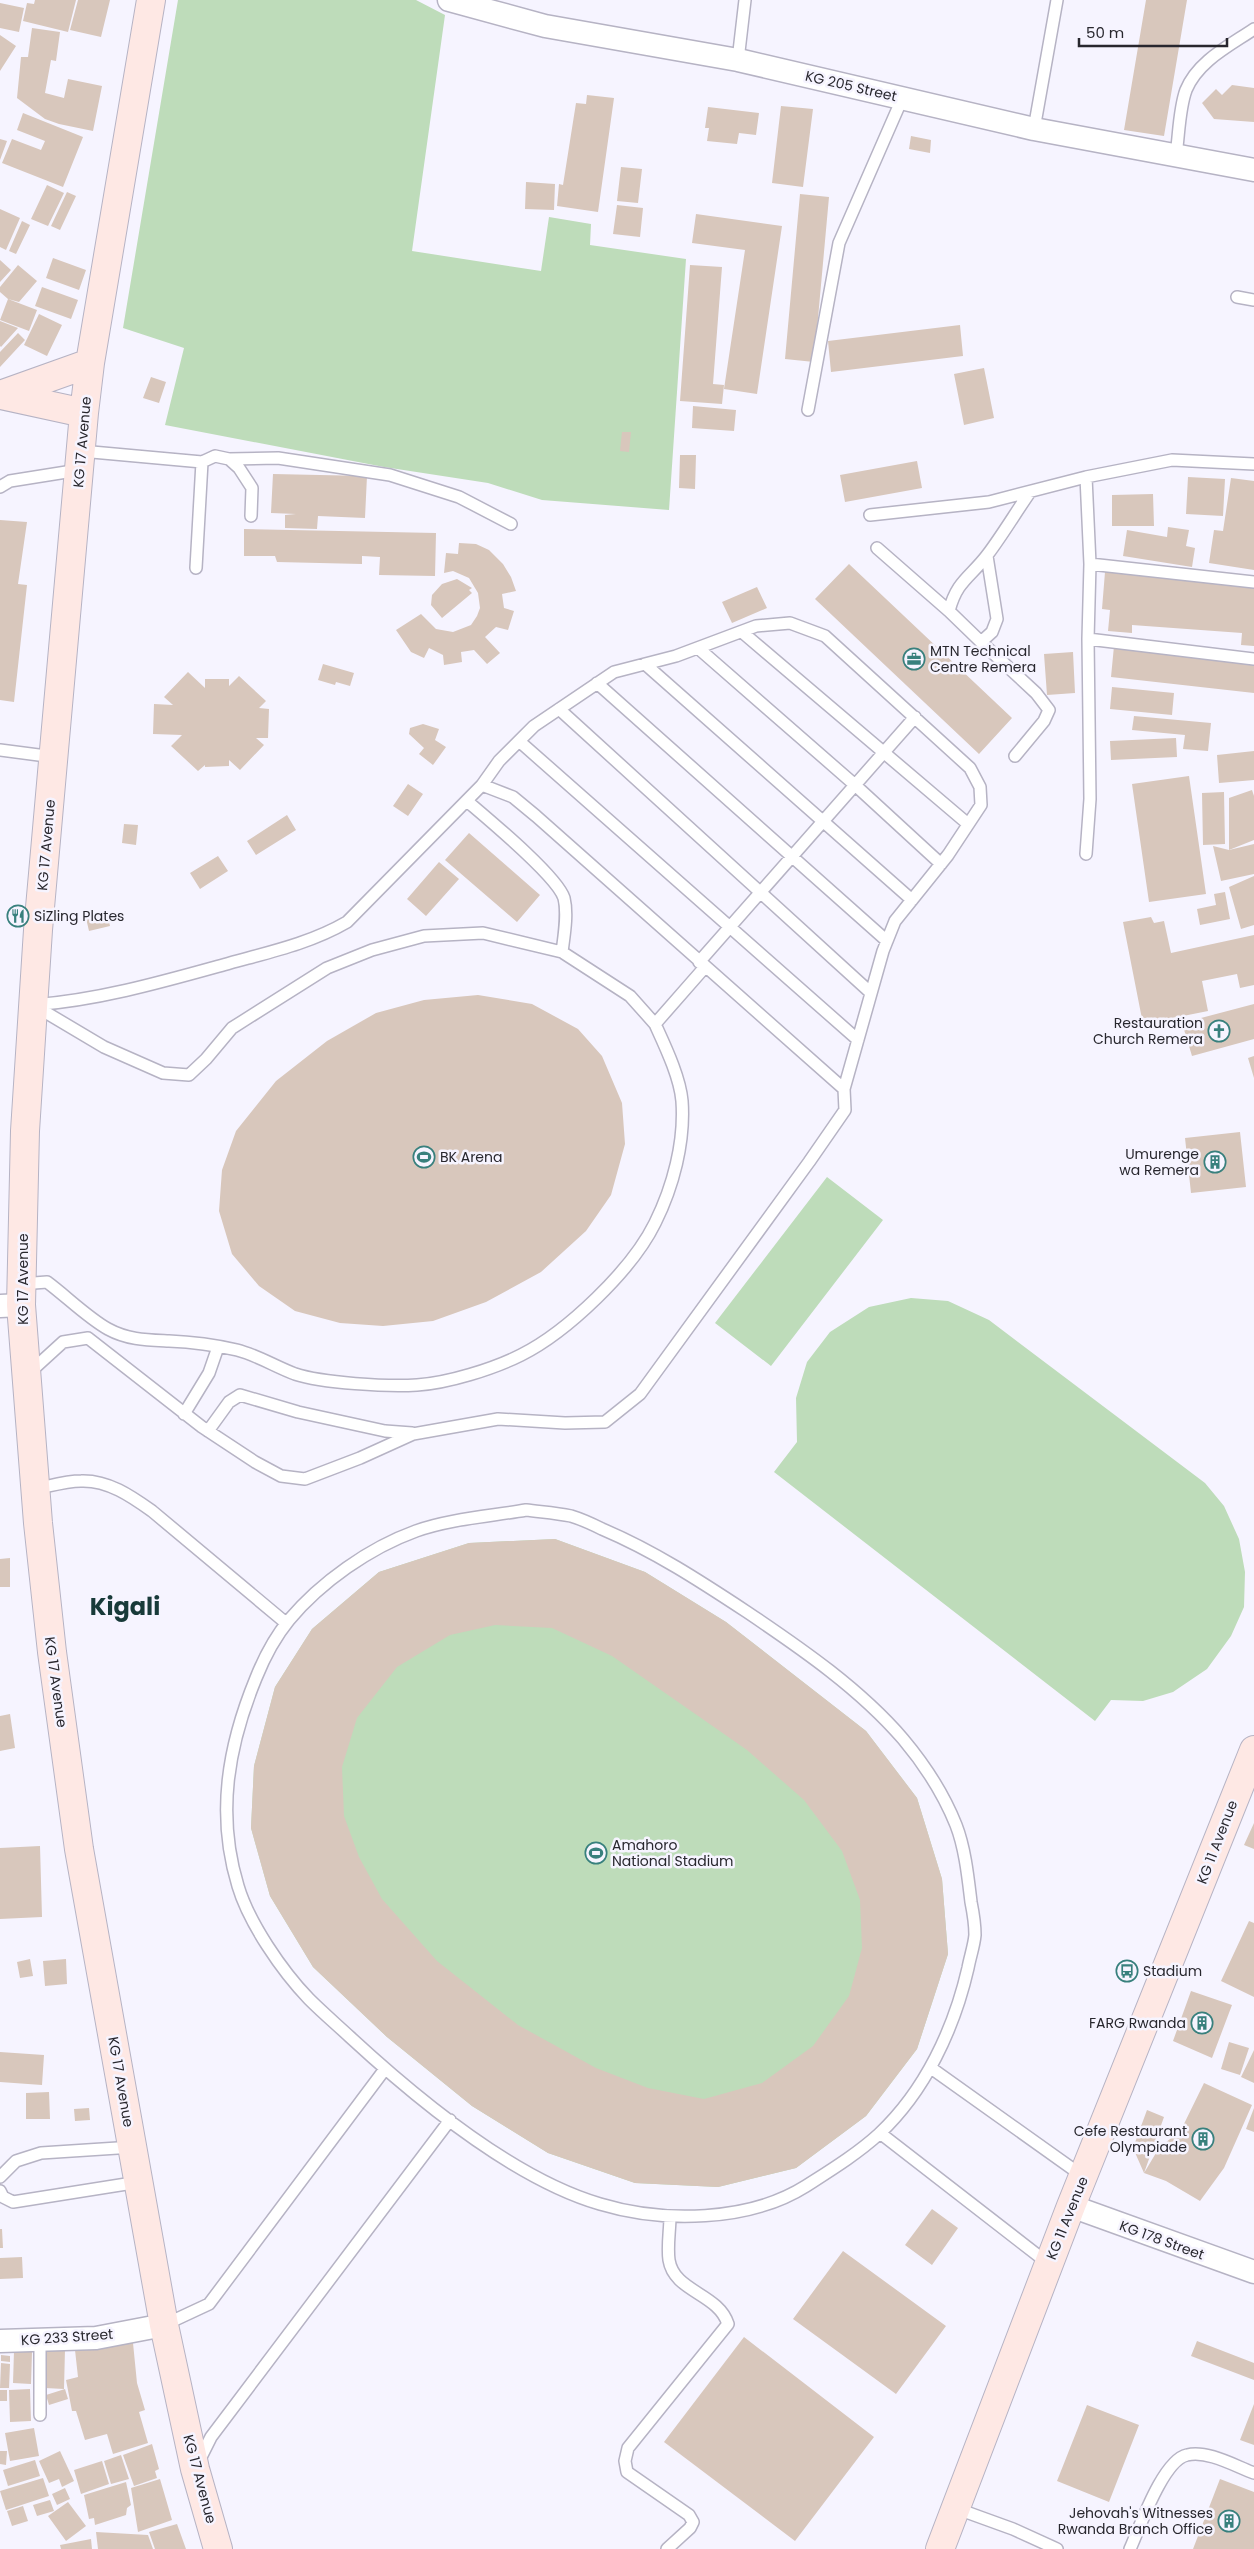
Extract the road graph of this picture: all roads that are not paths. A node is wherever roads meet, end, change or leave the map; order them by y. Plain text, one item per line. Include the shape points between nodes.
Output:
1 (151, 0) edge
2 (448, 0) edge
3 (745, 0) edge
4 (1057, 0) edge
5 (1254, 29) edge
6 (738, 60) junction
7 (902, 99) junction
8 (1034, 129) junction
9 (1176, 155) junction
10 (1254, 170) edge
11 (1237, 297) dead end
12 (1254, 300) edge
13 (90, 363) junction
14 (1, 395) edge
15 (808, 410) dead end
16 (84, 413) junction
17 (229, 459) junction
18 (80, 461) junction
19 (202, 462) junction
20 (1254, 464) edge
21 (1086, 476) junction
22 (0, 487) edge
23 (1030, 492) junction
24 (870, 515) dead end
25 (251, 516) dead end
26 (510, 524) dead end
27 (877, 548) dead end
28 (986, 556) junction
29 (1090, 564) junction
30 (196, 568) dead end
31 (1254, 582) edge
32 (948, 611) junction
33 (742, 632) junction
34 (1088, 639) junction
35 (981, 642) junction
36 (698, 648) junction
37 (1254, 659) edge
38 (645, 664) junction
39 (597, 683) junction
40 (559, 709) junction
41 (915, 717) junction
42 (519, 741) junction
43 (0, 750) edge
44 (884, 752) junction
45 (1015, 756) dead end
46 (54, 757) junction
47 (482, 785) junction
48 (855, 785) junction
49 (467, 801) junction
50 (824, 820) junction
51 (968, 824) junction
52 (1086, 854) dead end
53 (792, 856) junction
54 (941, 864) junction
55 (760, 892) junction
56 (912, 900) junction
57 (730, 928) junction
58 (887, 941) junction
59 (562, 952) junction
60 (702, 964) junction
61 (871, 993) junction
62 (33, 1005) junction
63 (656, 1024) junction
64 (858, 1040) junction
65 (844, 1090) junction
66 (14, 1299) edge
67 (218, 1347) junction
68 (26, 1376) junction
69 (184, 1414) junction
70 (208, 1431) junction
71 (413, 1434) junction
72 (35, 1489) junction
73 (286, 1623) junction
74 (1254, 1750) edge
75 (931, 2068) junction
76 (385, 2069) junction
77 (450, 2120) junction
78 (880, 2133) junction
79 (133, 2147) junction
80 (0, 2177) edge
81 (1084, 2177) junction
82 (139, 2182) junction
83 (0, 2191) edge
84 (1071, 2206) junction
85 (670, 2216) junction
86 (1049, 2264) junction
87 (1254, 2272) edge
88 (164, 2325) junction
89 (40, 2340) junction
90 (0, 2341) edge
91 (40, 2415) dead end
92 (195, 2470) junction
93 (1254, 2474) edge
94 (955, 2508) junction
95 (218, 2549) edge
96 (667, 2549) edge
97 (940, 2549) edge
98 (1057, 2549) edge
99 (1130, 2549) edge

1 - 13 street, KG 17 Avenue
2 - 6 street, KG 205 Street via 545,26
3 - 6 lane
4 - 8 lane
5 - 9 lane via 1204,64 1194,75 1185,92
6 - 7 street, KG 205 Street
7 - 8 street, KG 205 Street
7 - 15 lane via 839,243
8 - 9 street, KG 205 Street
9 - 10 street, KG 205 Street
11 - 12 lane
13 - 14 street
13 - 16 street, KG 17 Avenue
14 - 16 street
16 - 18 street, KG 17 Avenue
17 - 19 lane via 215,456
17 - 25 lane via 252,488
17 - 26 lane via 278,458 390,475 459,497
18 - 19 lane
18 - 22 lane via 10,481
18 - 46 street, KG 17 Avenue
19 - 30 lane
20 - 21 lane via 1172,460
21 - 23 lane
21 - 29 lane
23 - 24 lane via 990,502
23 - 28 lane
27 - 32 lane
28 - 32 lane via 962,580
28 - 35 lane via 997,619 992,632
29 - 31 lane
29 - 34 lane
32 - 35 lane
33 - 36 lane
33 - 41 lane via 756,626 790,623 825,636
33 - 44 lane
34 - 37 lane
34 - 52 lane via 1090,799
35 - 45 lane via 1036,693 1049,710 1044,722
36 - 38 lane
36 - 48 lane
38 - 39 lane via 614,672
38 - 50 lane
39 - 40 lane
39 - 53 lane
40 - 42 lane
40 - 55 lane
41 - 44 lane
41 - 51 lane via 970,768 980,787 981,805
42 - 47 lane
42 - 57 lane
43 - 46 lane
44 - 48 lane
44 - 51 lane
46 - 62 street, KG 17 Avenue
47 - 49 lane
47 - 60 lane via 513,797
48 - 50 lane
48 - 54 lane
49 - 59 lane via 544,872 564,898
49 - 62 lane via 347,922 323,936 170,980 69,1002
50 - 53 lane
50 - 56 lane
51 - 54 lane
53 - 55 lane
53 - 58 lane
54 - 56 lane
55 - 57 lane
55 - 61 lane
56 - 58 lane via 896,921
57 - 60 lane
57 - 64 lane
58 - 61 lane
59 - 62 lane via 483,933 424,936 372,950 327,968 232,1028 189,1075 163,1072 104,1046
59 - 63 lane via 630,996
60 - 63 lane
60 - 65 lane
61 - 64 lane
62 - 66 street, KG 17 Avenue
63 - 67 lane via 682,1099 682,1139 674,1171 655,1224 601,1294 570,1323 521,1355 472,1373 419,1385 390,1386 298,1375 239,1351
64 - 65 lane
65 - 71 lane via 845,1110 809,1162 640,1394 605,1422 498,1419
66 - 67 lane via 48,1282 108,1329 139,1341
66 - 68 street, KG 17 Avenue
67 - 69 lane via 210,1373
68 - 69 lane via 63,1342 88,1338
68 - 72 street, KG 17 Avenue
69 - 70 lane
70 - 71 lane via 229,1402 240,1395 298,1412
70 - 71 lane via 281,1476 305,1479
72 - 73 lane via 82,1481 103,1484 129,1494
72 - 79 street, KG 17 Avenue via 52,1652 79,1849
73 - 75 lane via 316,1592 366,1555 418,1530 526,1510 575,1517 621,1537 677,1566 770,1628 867,1701 900,1736 934,1784 957,1827 975,1933 963,1988
73 - 76 lane via 264,1660 242,1712 229,1764 226,1824 238,1888 266,1945 308,1998
74 - 81 street, KG 11 Avenue
75 - 78 lane
75 - 81 lane
76 - 77 lane
76 - 88 lane via 209,2304
77 - 85 lane via 550,2184 600,2204
77 - 92 lane via 211,2437
78 - 85 lane via 798,2191 756,2208 702,2216
78 - 86 lane
79 - 80 lane via 41,2153 16,2161
79 - 82 street, KG 17 Avenue
81 - 84 street, KG 11 Avenue
82 - 83 lane via 13,2202 3,2197
82 - 88 street, KG 17 Avenue
84 - 86 street, KG 11 Avenue
84 - 87 street, KG 178 Street
85 - 96 lane via 669,2260 673,2270 680,2281 724,2313 728,2324 628,2448 627,2472 689,2515 693,2522
86 - 94 street, KG 11 Avenue
88 - 89 street, KG 233 Street via 96,2338
88 - 92 street, KG 17 Avenue
89 - 90 street, KG 233 Street
89 - 91 lane
92 - 95 street, KG 17 Avenue
93 - 99 lane via 1204,2455 1186,2454 1172,2464
94 - 97 street, KG 11 Avenue
94 - 98 lane

